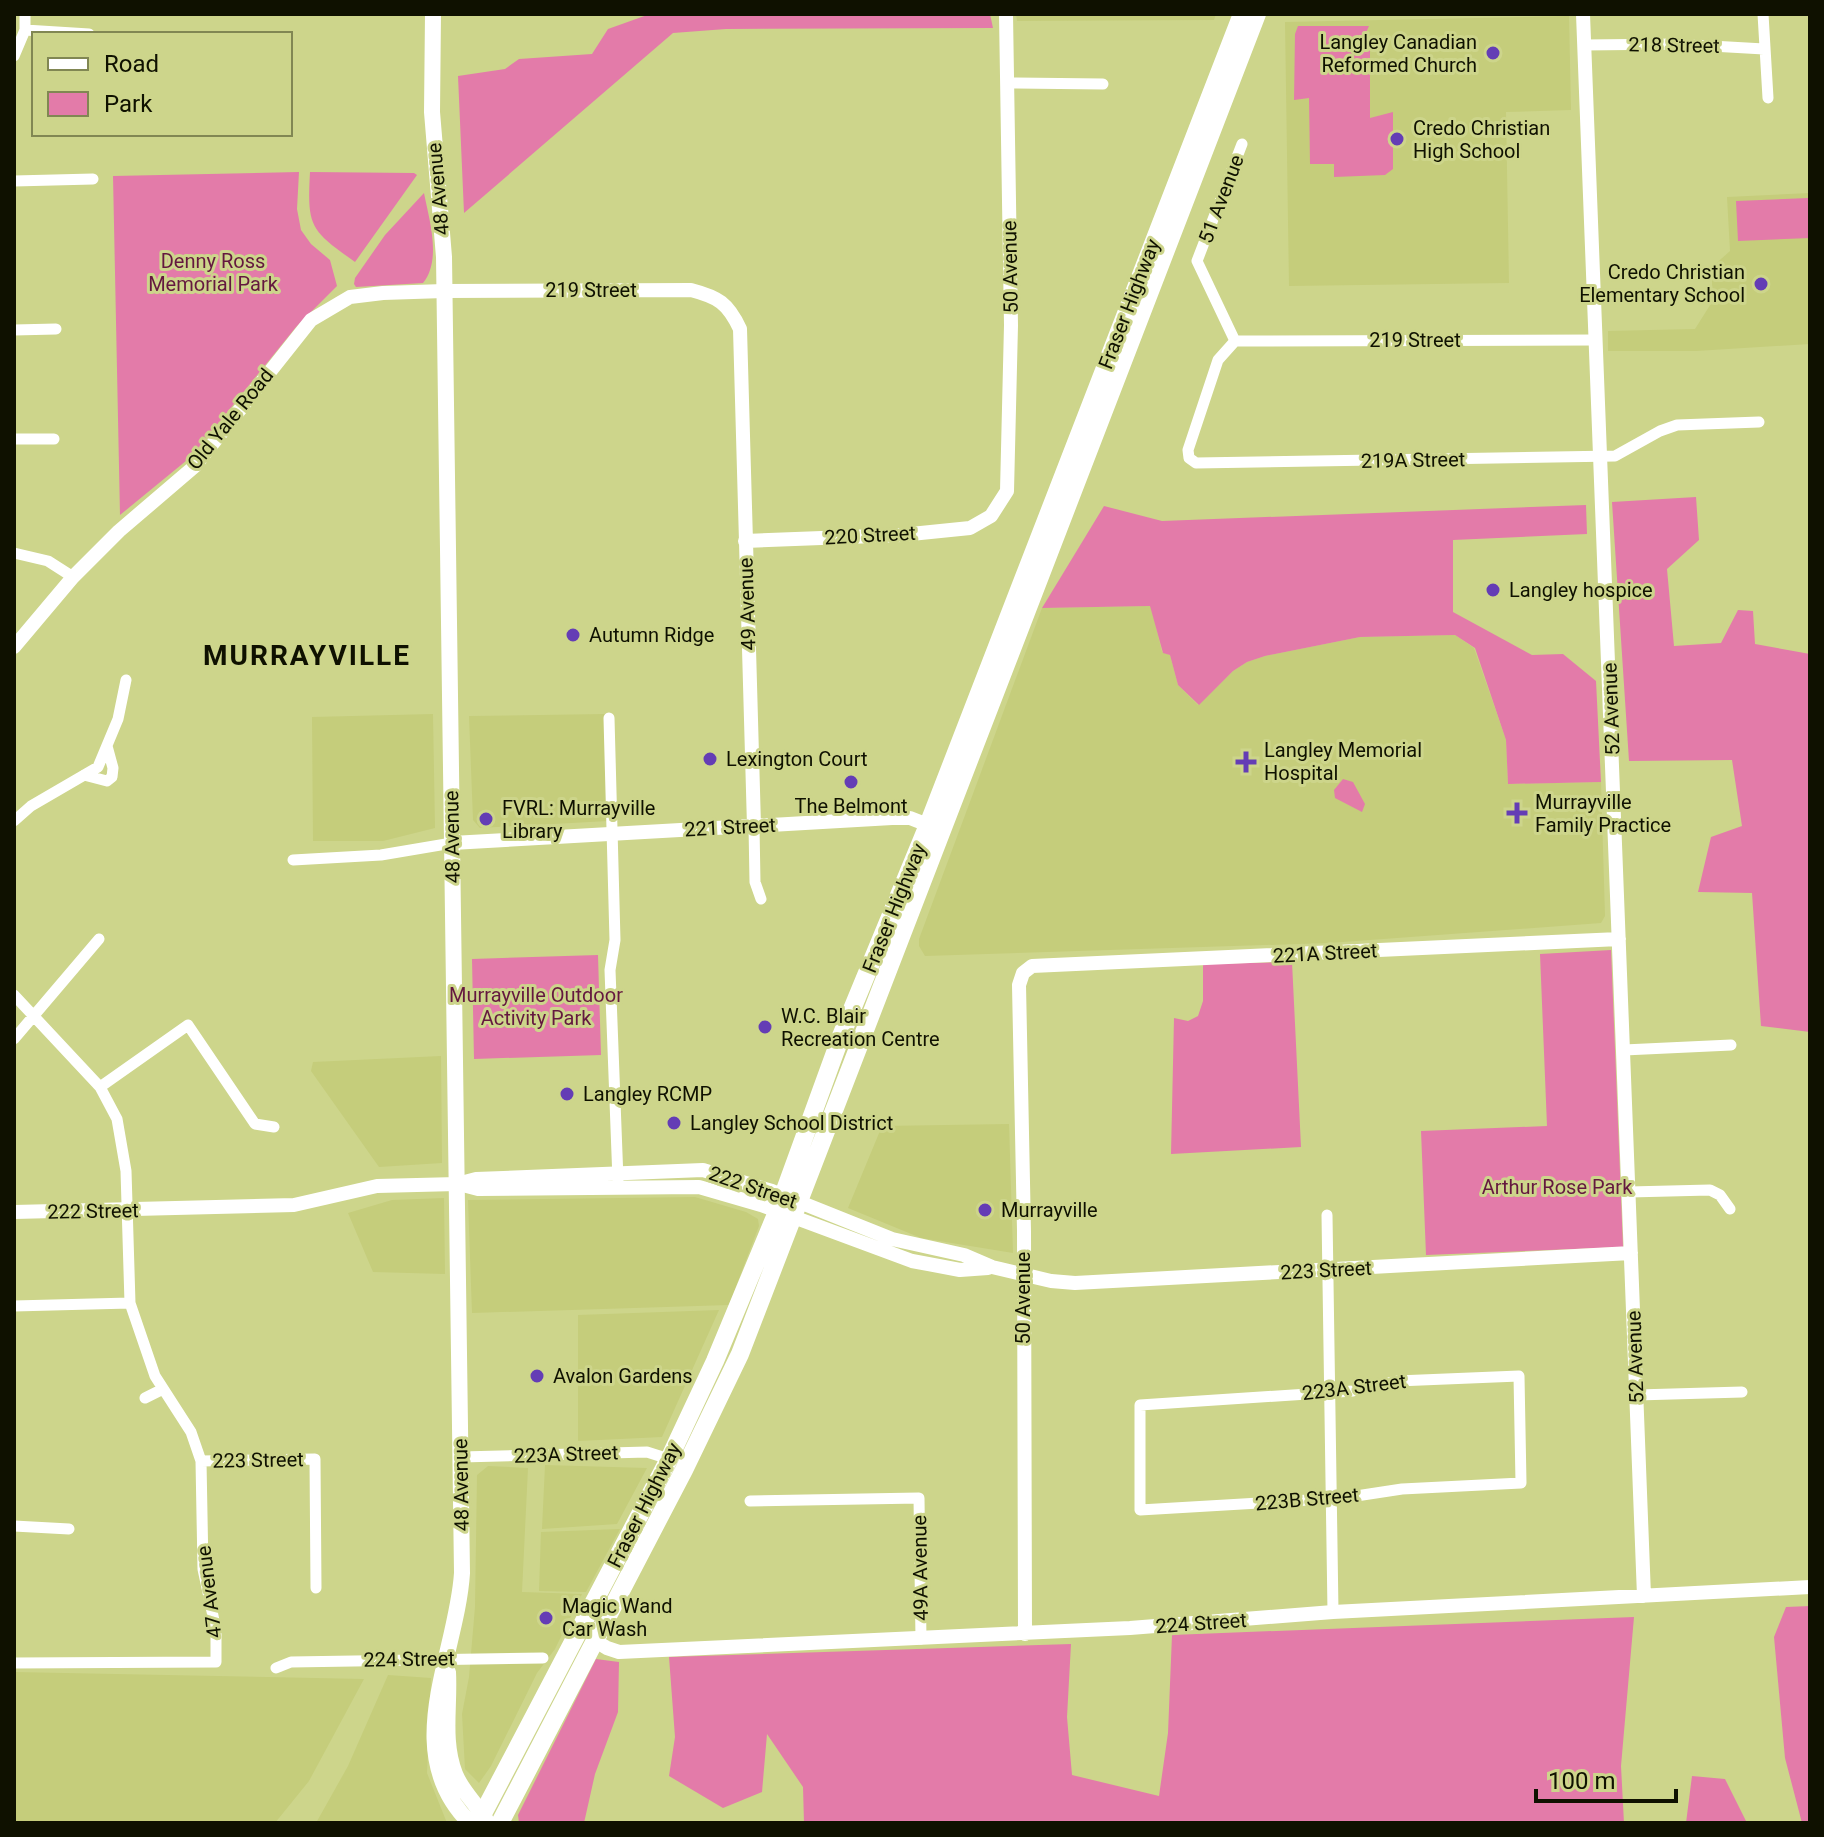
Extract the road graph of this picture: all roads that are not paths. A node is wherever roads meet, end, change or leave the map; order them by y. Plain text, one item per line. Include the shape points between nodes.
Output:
1 (25, 14) edge
2 (433, 14) edge
3 (1006, 14) edge
4 (1242, 14) edge
5 (1257, 14) edge
6 (1583, 14) edge
7 (1763, 14) edge
8 (25, 30) junction
9 (57, 32) edge
10 (1584, 45) junction
11 (1764, 49) junction
12 (14, 56) edge
13 (1007, 83) junction
14 (1103, 84) dead end
15 (1768, 98) dead end
16 (1242, 144) dead end
17 (93, 179) dead end
18 (14, 181) edge
19 (444, 291) junction
20 (731, 311) joint
21 (56, 329) dead end
22 (14, 330) edge
23 (1595, 340) junction
24 (1235, 341) junction
25 (1759, 422) dead end
26 (14, 439) edge
27 (54, 439) dead end
28 (1600, 456) junction
29 (991, 516) joint
30 (745, 541) junction
31 (14, 553) edge
32 (73, 577) junction
33 (14, 647) edge
34 (126, 680) dead end
35 (609, 718) dead end
36 (107, 746) junction
37 (84, 775) junction
38 (14, 821) edge
39 (928, 825) junction
40 (754, 826) junction
41 (612, 834) junction
42 (452, 843) junction
43 (293, 860) dead end
44 (761, 899) dead end
45 (99, 939) dead end
46 (1619, 939) junction
47 (1032, 966) joint
48 (14, 995) edge
49 (33, 1014) junction
50 (14, 1039) edge
51 (1731, 1045) dead end
52 (1624, 1050) junction
53 (100, 1087) junction
54 (274, 1127) dead end
55 (618, 1171) junction
56 (457, 1184) junction
57 (618, 1188) junction
58 (1629, 1192) junction
59 (788, 1207) junction
60 (1730, 1209) dead end
61 (127, 1210) junction
62 (14, 1212) edge
63 (1327, 1215) dead end
64 (1631, 1253) junction
65 (1328, 1270) junction
66 (1022, 1274) junction
67 (130, 1303) junction
68 (14, 1306) edge
69 (163, 1389) junction
70 (1329, 1392) junction
71 (1742, 1392) dead end
72 (1637, 1395) junction
73 (145, 1398) dead end
74 (1140, 1405) joint
75 (1520, 1425) joint
76 (461, 1457) junction
77 (669, 1459) junction
78 (201, 1461) junction
79 (1331, 1498) junction
80 (750, 1501) dead end
81 (14, 1526) edge
82 (69, 1529) dead end
83 (1810, 1587) edge
84 (316, 1588) dead end
85 (1644, 1596) junction
86 (1333, 1612) junction
87 (1025, 1634) junction
88 (921, 1639) junction
89 (594, 1640) junction
90 (447, 1658) junction
91 (543, 1658) dead end
92 (14, 1663) edge
93 (276, 1668) dead end
94 (479, 1821) edge
95 (500, 1823) edge

1 - 8 street
2 - 19 main road, 48 Avenue via 432,112
3 - 13 street, 50 Avenue
4 - 39 main road, Fraser Highway
5 - 59 main road, Fraser Highway
6 - 10 street, 52 Avenue
7 - 11 street
8 - 9 street
8 - 12 street
10 - 11 street, 218 Street
10 - 23 street, 52 Avenue
11 - 15 street
13 - 14 street
13 - 29 street, 50 Avenue via 1010,451 1007,491
16 - 24 street, 51 Avenue via 1197,261
17 - 18 street
19 - 20 street, 219 Street via 691,290 713,296
19 - 32 street, Old Yale Road via 350,297 311,320 195,466
19 - 42 main road, 48 Avenue
20 - 30 street, 49 Avenue via 740,329
21 - 22 street
23 - 24 street, 219 Street
23 - 28 street, 52 Avenue
24 - 28 street, 219A Street via 1218,360 1188,450 1196,463
25 - 28 street, 219A Street via 1677,425 1625,453
26 - 27 street
28 - 46 street, 52 Avenue
29 - 30 street, 220 Street via 970,528
30 - 40 street, 49 Avenue
31 - 32 street via 48,561
32 - 33 street, Old Yale Road
34 - 36 street
35 - 41 street
36 - 37 street via 98,767
36 - 37 street via 112,777 107,781
37 - 38 street
39 - 40 street, 221 Street via 907,818
39 - 59 main road, Fraser Highway via 841,1036
40 - 41 street, 221 Street
40 - 44 street, 49 Avenue via 755,882
41 - 42 street, 221 Street
41 - 55 street via 615,940 610,970
42 - 43 street, 221 Street via 381,855
42 - 56 main road, 48 Avenue
45 - 49 street
46 - 47 street, 221A Street
46 - 52 street, 52 Avenue
47 - 66 street, 50 Avenue via 1019,985
48 - 49 street
49 - 50 street
49 - 53 street
51 - 52 street
52 - 58 street, 52 Avenue
53 - 54 street via 188,1025 255,1124
53 - 61 street via 117,1119
55 - 56 street, 222 Street
55 - 57 street
55 - 59 street, 222 Street via 703,1170
56 - 57 street, 222 Street via 478,1189
56 - 61 street, 222 Street via 386,1185 294,1205
56 - 76 main road, 48 Avenue
57 - 59 street, 222 Street via 699,1187
58 - 60 street via 1710,1190
58 - 64 street, 52 Avenue
59 - 66 street, 222 Street via 912,1261
59 - 77 main road, Fraser Highway
59 - 89 main road, Fraser Highway via 729,1377
61 - 62 street, 222 Street
61 - 67 street, 47 Avenue
63 - 65 street
64 - 65 street, 223 Street
64 - 72 street, 52 Avenue
65 - 66 street, 223 Street via 1075,1283
65 - 70 street
66 - 87 street, 50 Avenue
67 - 68 street
67 - 69 street, 47 Avenue
69 - 73 street
69 - 78 street, 47 Avenue via 191,1432
70 - 74 street, 223A Street
70 - 75 street, 223A Street via 1397,1381 1519,1376
70 - 79 street
71 - 72 street
72 - 85 street, 52 Avenue
74 - 79 street, 223B Street via 1140,1510
75 - 79 street, 223B Street via 1521,1483
76 - 77 street, 223A Street via 647,1452
76 - 90 main road, 48 Avenue via 462,1573
77 - 94 main road, Fraser Highway
78 - 84 street, 223 Street via 315,1459
78 - 92 street, 47 Avenue via 203,1569 216,1630 216,1662
79 - 86 street
80 - 88 street, 49A Avenue via 919,1498
81 - 82 street
83 - 85 street, 224 Street
85 - 86 street, 224 Street
86 - 87 street, 224 Street
87 - 88 street, 224 Street
88 - 89 street, 224 Street via 619,1652
89 - 95 main road, Fraser Highway
90 - 91 street, 224 Street
90 - 93 street, 224 Street via 291,1662
90 - 94 main road, 48 Avenue via 451,1760

